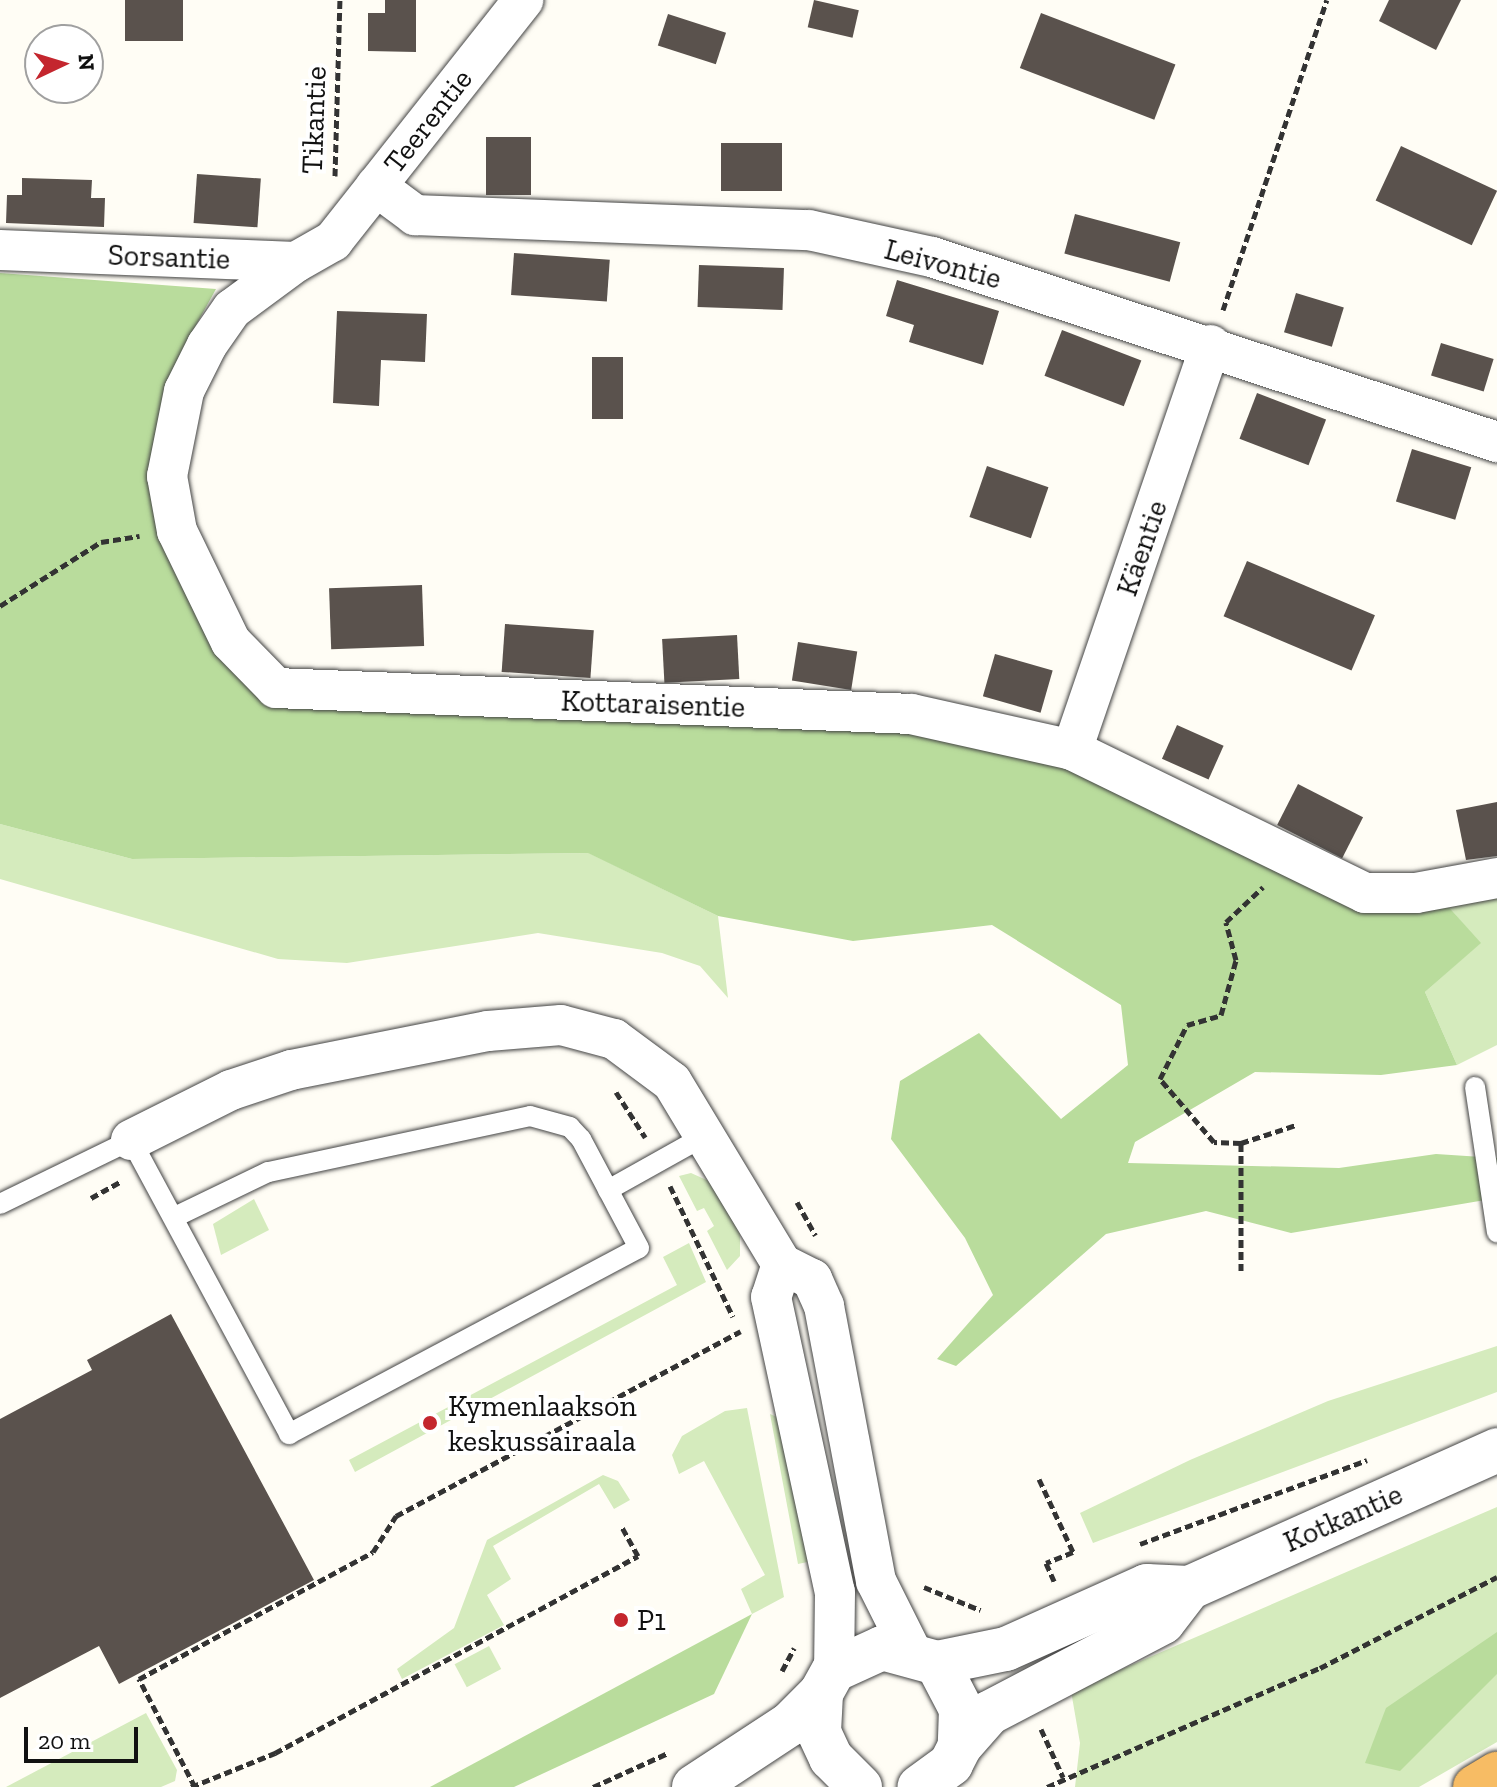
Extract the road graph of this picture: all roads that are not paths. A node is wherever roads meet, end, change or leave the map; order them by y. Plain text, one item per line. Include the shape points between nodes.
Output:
1 (523, 0) edge
2 (376, 186) junction
3 (0, 250) edge
4 (296, 262) junction
5 (1211, 345) junction
6 (1497, 442) edge
7 (1072, 750) junction
8 (1497, 878) edge
9 (1475, 1087) dead end
10 (710, 1133) junction
11 (139, 1154) junction
12 (608, 1190) junction
13 (0, 1204) edge
14 (175, 1217) junction
15 (1497, 1232) edge
16 (782, 1264) junction
17 (1497, 1450) edge
18 (1189, 1588) junction
19 (924, 1657) junction
20 (827, 1682) junction
21 (688, 1767) edge
22 (944, 1771) edge
23 (1497, 1774) edge
24 (842, 1786) edge
25 (1475, 1787) edge

1 - 2 street, Teerentie
2 - 4 street, Teerentie via 333,241
2 - 5 street, Leivontie via 415,215 480,223 809,230 932,257
3 - 4 street, Sorsantie
4 - 7 street, Kottaraisentie via 232,309 184,391 167,476 177,531 231,642 276,688 911,714
5 - 6 street, Leivontie
5 - 7 street, Käentie
7 - 8 street, Kottaraisentie via 1365,893 1416,893
9 - 15 lane
10 - 11 street via 672,1082 614,1039 561,1025 488,1031 291,1070 231,1090
10 - 12 lane
10 - 16 street
11 - 13 lane
11 - 14 lane
12 - 14 lane via 570,1127 530,1116 268,1172
12 - 14 lane via 639,1248 289,1434
16 - 19 street via 812,1279 824,1306 876,1581
16 - 20 street via 771,1297 835,1592
17 - 18 street, Kotkantie
18 - 19 street, Kotkantie via 1147,1586 1006,1649
18 - 22 street, Kotkantie via 1163,1622 1001,1706
19 - 20 street, Kotkantie via 882,1648
19 - 22 street via 961,1709
20 - 21 street via 757,1747
20 - 24 street via 819,1732
23 - 25 highway

